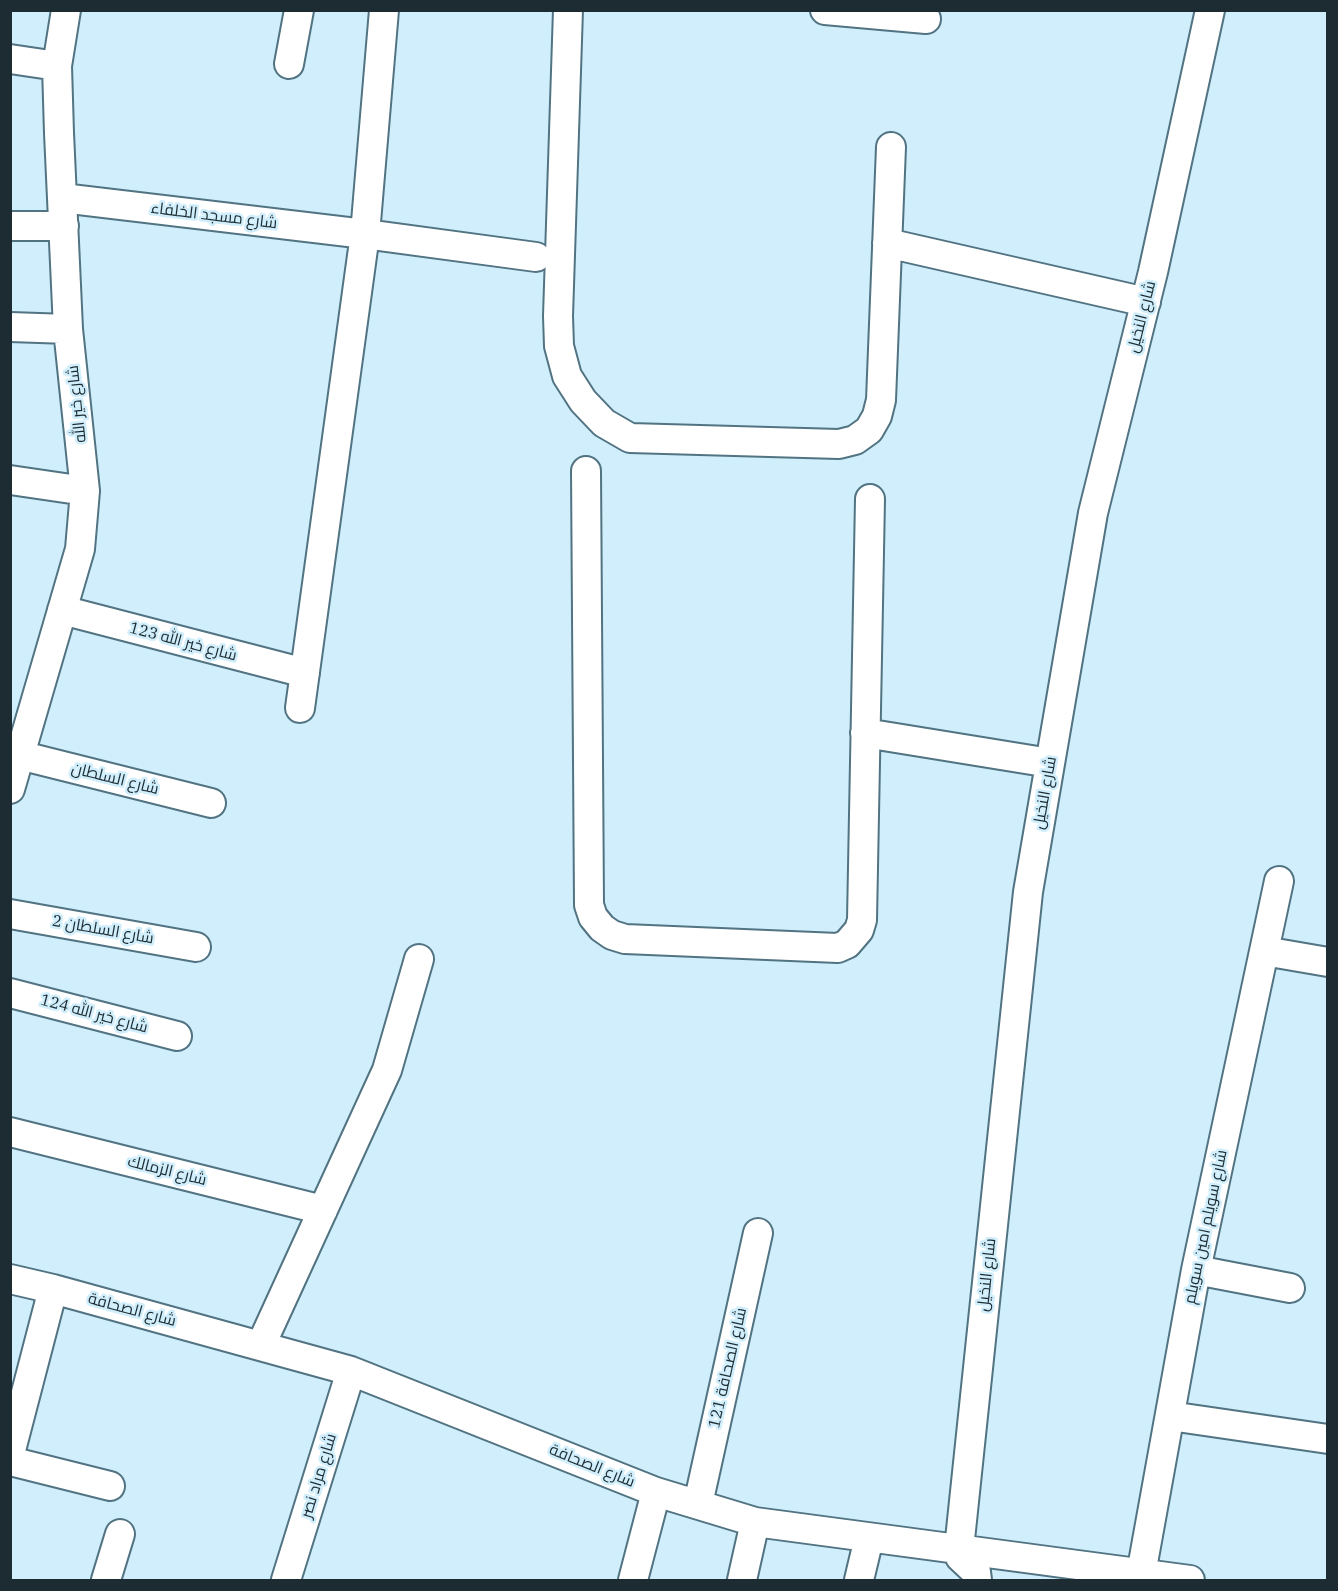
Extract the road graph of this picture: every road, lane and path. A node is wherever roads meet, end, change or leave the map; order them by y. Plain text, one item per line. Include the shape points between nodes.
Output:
1 (66, 10) edge
2 (299, 10) edge
3 (384, 10) edge
4 (568, 10) edge
5 (825, 10) edge
6 (1210, 10) edge
7 (868, 12) edge
8 (926, 19) dead end
9 (10, 59) edge
10 (289, 64) dead end
11 (57, 66) junction
12 (891, 147) dead end
13 (63, 212) junction
14 (10, 226) edge
15 (365, 234) junction
16 (887, 243) junction
17 (536, 257) dead end
18 (1146, 302) junction
19 (10, 327) edge
20 (68, 329) junction
21 (586, 471) dead end
22 (10, 480) edge
23 (85, 491) junction
24 (870, 499) dead end
25 (62, 610) junction
26 (305, 673) junction
27 (300, 708) dead end
28 (865, 733) junction
29 (18, 738) edge
30 (1050, 763) junction
31 (10, 789) edge
32 (211, 803) dead end
33 (1279, 881) dead end
34 (10, 914) edge
35 (196, 947) dead end
36 (1264, 951) junction
37 (419, 959) dead end
38 (1328, 962) edge
39 (10, 993) edge
40 (177, 1036) dead end
41 (10, 1132) edge
42 (323, 1210) junction
43 (758, 1233) dead end
44 (1196, 1270) junction
45 (10, 1279) edge
46 (1290, 1288) dead end
47 (53, 1289) junction
48 (261, 1345) junction
49 (351, 1371) junction
50 (1170, 1416) junction
51 (1328, 1439) edge
52 (10, 1454) edge
53 (10, 1461) edge
54 (110, 1486) dead end
55 (656, 1492) junction
56 (698, 1504) junction
57 (755, 1522) junction
58 (120, 1534) dead end
59 (869, 1538) junction
60 (959, 1549) junction
61 (1141, 1574) junction
62 (1105, 1575) edge
63 (1182, 1580) edge
64 (106, 1581) edge
65 (286, 1581) edge
66 (633, 1581) edge
67 (742, 1581) edge
68 (859, 1581) edge
69 (977, 1581) edge

1 - 11 street, شارع خير الله
2 - 10 street
3 - 15 street
4 - 16 street via 559,346 567,376 604,423 630,438 659,440 839,444 855,440 877,416 880,400
5 - 7 street
6 - 18 street, شارع النخيل
7 - 8 street
9 - 11 street
11 - 13 street, شارع خير الله
12 - 16 street
13 - 14 street, شارع مسجد الخلفاء
13 - 15 street, شارع مسجد الخلفاء
13 - 20 street, شارع خير الله
15 - 17 street, شارع مسجد الخلفاء
15 - 26 street
16 - 18 street
18 - 30 street, شارع النخيل via 1093,513
19 - 20 street
20 - 23 street, شارع خير الله
21 - 28 street via 590,905 602,928 625,939 838,948 847,944 860,930 862,920
22 - 23 street
23 - 25 street, شارع خير الله via 80,549
24 - 28 street
25 - 26 street, شارع خير الله 123
25 - 29 street, شارع خير الله
26 - 27 street
28 - 30 street
29 - 31 street, شارع خير الله
29 - 32 street, شارع السلطان
30 - 60 street, شارع النخيل via 1027,903
33 - 36 street, شارع سويلم امين سويلم
34 - 35 street, شارع السلطان 2
36 - 38 street
36 - 44 street, شارع سويلم امين سويلم
37 - 42 street via 387,1070
39 - 40 street, شارع خير الله 124
41 - 42 street, شارع الزمالك
42 - 48 street
43 - 56 street, شارع الصحافة 121
44 - 46 street
44 - 50 street, شارع سويلم امين سويلم
45 - 47 street, شارع الصحافة
47 - 48 street, شارع الصحافة
47 - 52 street
48 - 49 street, شارع الصحافة
49 - 55 street, شارع الصحافة
49 - 65 street, شارع مراد نصر
50 - 51 street
50 - 61 street, شارع سويلم امين سويلم
53 - 54 street
55 - 56 street, شارع الصحافة
55 - 66 street
56 - 57 street, شارع الصحافة
57 - 59 street, شارع الصحافة
57 - 67 street
58 - 64 street
59 - 60 street, شارع الصحافة
59 - 68 street
60 - 62 street, شارع الصحافة
60 - 69 street via 960,1557 976,1572
61 - 62 street, شارع الصحافة
61 - 63 street, شارع الصحافة

